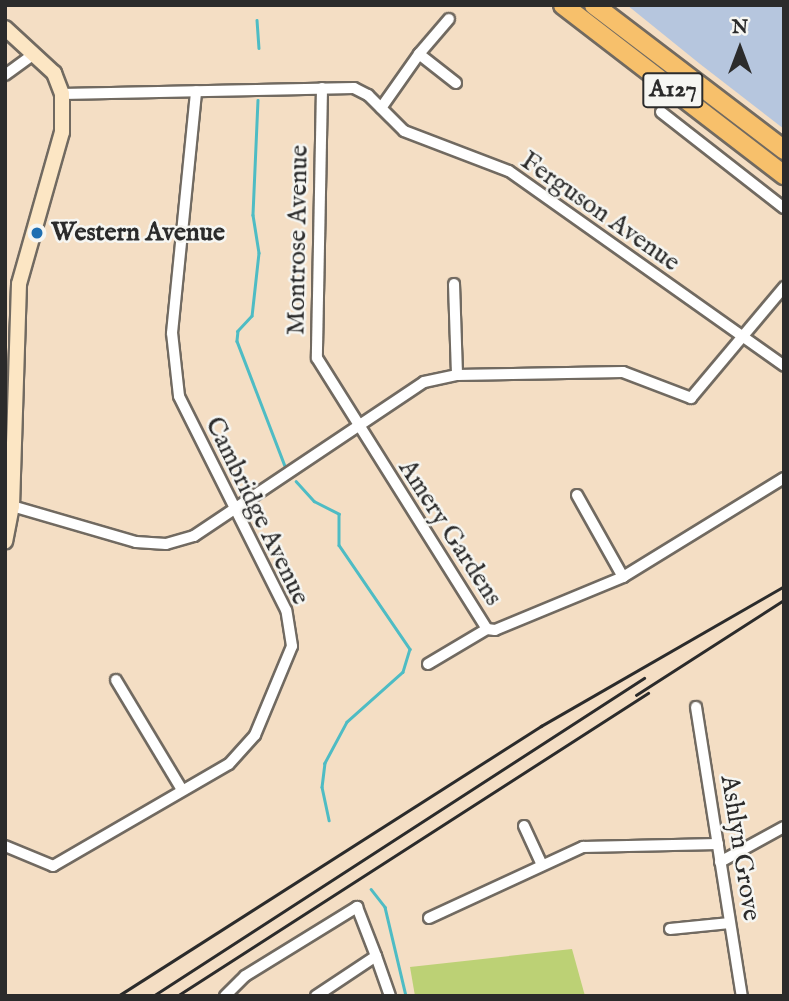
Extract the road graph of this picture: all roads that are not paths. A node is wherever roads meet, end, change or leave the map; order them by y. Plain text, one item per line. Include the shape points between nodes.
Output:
1 (563, 5) edge
2 (594, 5) edge
3 (449, 19) dead end
4 (5, 28) edge
5 (34, 54) junction
6 (419, 54) junction
7 (5, 75) edge
8 (456, 83) dead end
9 (322, 88) junction
10 (196, 90) junction
11 (62, 94) junction
12 (381, 108) junction
13 (661, 112) dead end
14 (784, 150) edge
15 (784, 175) edge
16 (784, 208) edge
17 (12, 284) edge
18 (454, 284) dead end
19 (784, 287) edge
20 (744, 340) junction
21 (784, 366) edge
22 (457, 375) junction
23 (355, 425) junction
24 (9, 452) edge
25 (784, 478) edge
26 (577, 495) dead end
27 (12, 506) junction
28 (233, 508) junction
29 (5, 541) edge
30 (623, 577) junction
31 (487, 629) junction
32 (428, 664) dead end
33 (116, 680) dead end
34 (696, 708) dead end
35 (182, 790) junction
36 (524, 826) dead end
37 (784, 827) edge
38 (718, 844) junction
39 (5, 846) edge
40 (720, 862) junction
41 (542, 865) junction
42 (429, 918) dead end
43 (730, 923) junction
44 (670, 929) dead end
45 (376, 956) junction
46 (225, 996) edge
47 (316, 996) edge
48 (390, 996) edge
49 (742, 996) edge

1 - 15 highway, A127
2 - 14 highway, A127
3 - 6 street
4 - 5 street
5 - 7 street
5 - 11 street via 54,73
6 - 8 street
6 - 12 street
9 - 10 street, Ferguson Avenue
9 - 12 street, Ferguson Avenue via 354,88
9 - 23 street, Montrose Avenue via 317,358
10 - 11 street, Ferguson Avenue
10 - 28 street, Cambridge Avenue via 172,333 179,396
11 - 17 street via 62,132
12 - 20 street, Ferguson Avenue via 404,131 509,171
13 - 16 street
17 - 24 street
18 - 22 street
19 - 20 street
20 - 21 street
20 - 22 street via 691,398 623,372
22 - 23 street via 425,382
23 - 28 street
23 - 31 street, Amery Gardens
24 - 27 street
25 - 30 street, Amery Gardens
26 - 30 street
27 - 28 street via 136,542 166,544 194,536
27 - 29 street
28 - 35 street, Cambridge Avenue via 286,610 292,646 255,735 229,764
30 - 31 street, Amery Gardens via 495,630
31 - 32 street
33 - 35 street
34 - 38 street, Ashlyn Grove
35 - 39 street, Cambridge Avenue via 53,866
36 - 41 street
37 - 40 street
38 - 40 street, Ashlyn Grove
38 - 41 street via 583,847
40 - 43 street, Ashlyn Grove
41 - 42 street
43 - 44 street
43 - 49 street, Ashlyn Grove
45 - 46 street via 357,907 245,976
45 - 47 street
45 - 48 street

